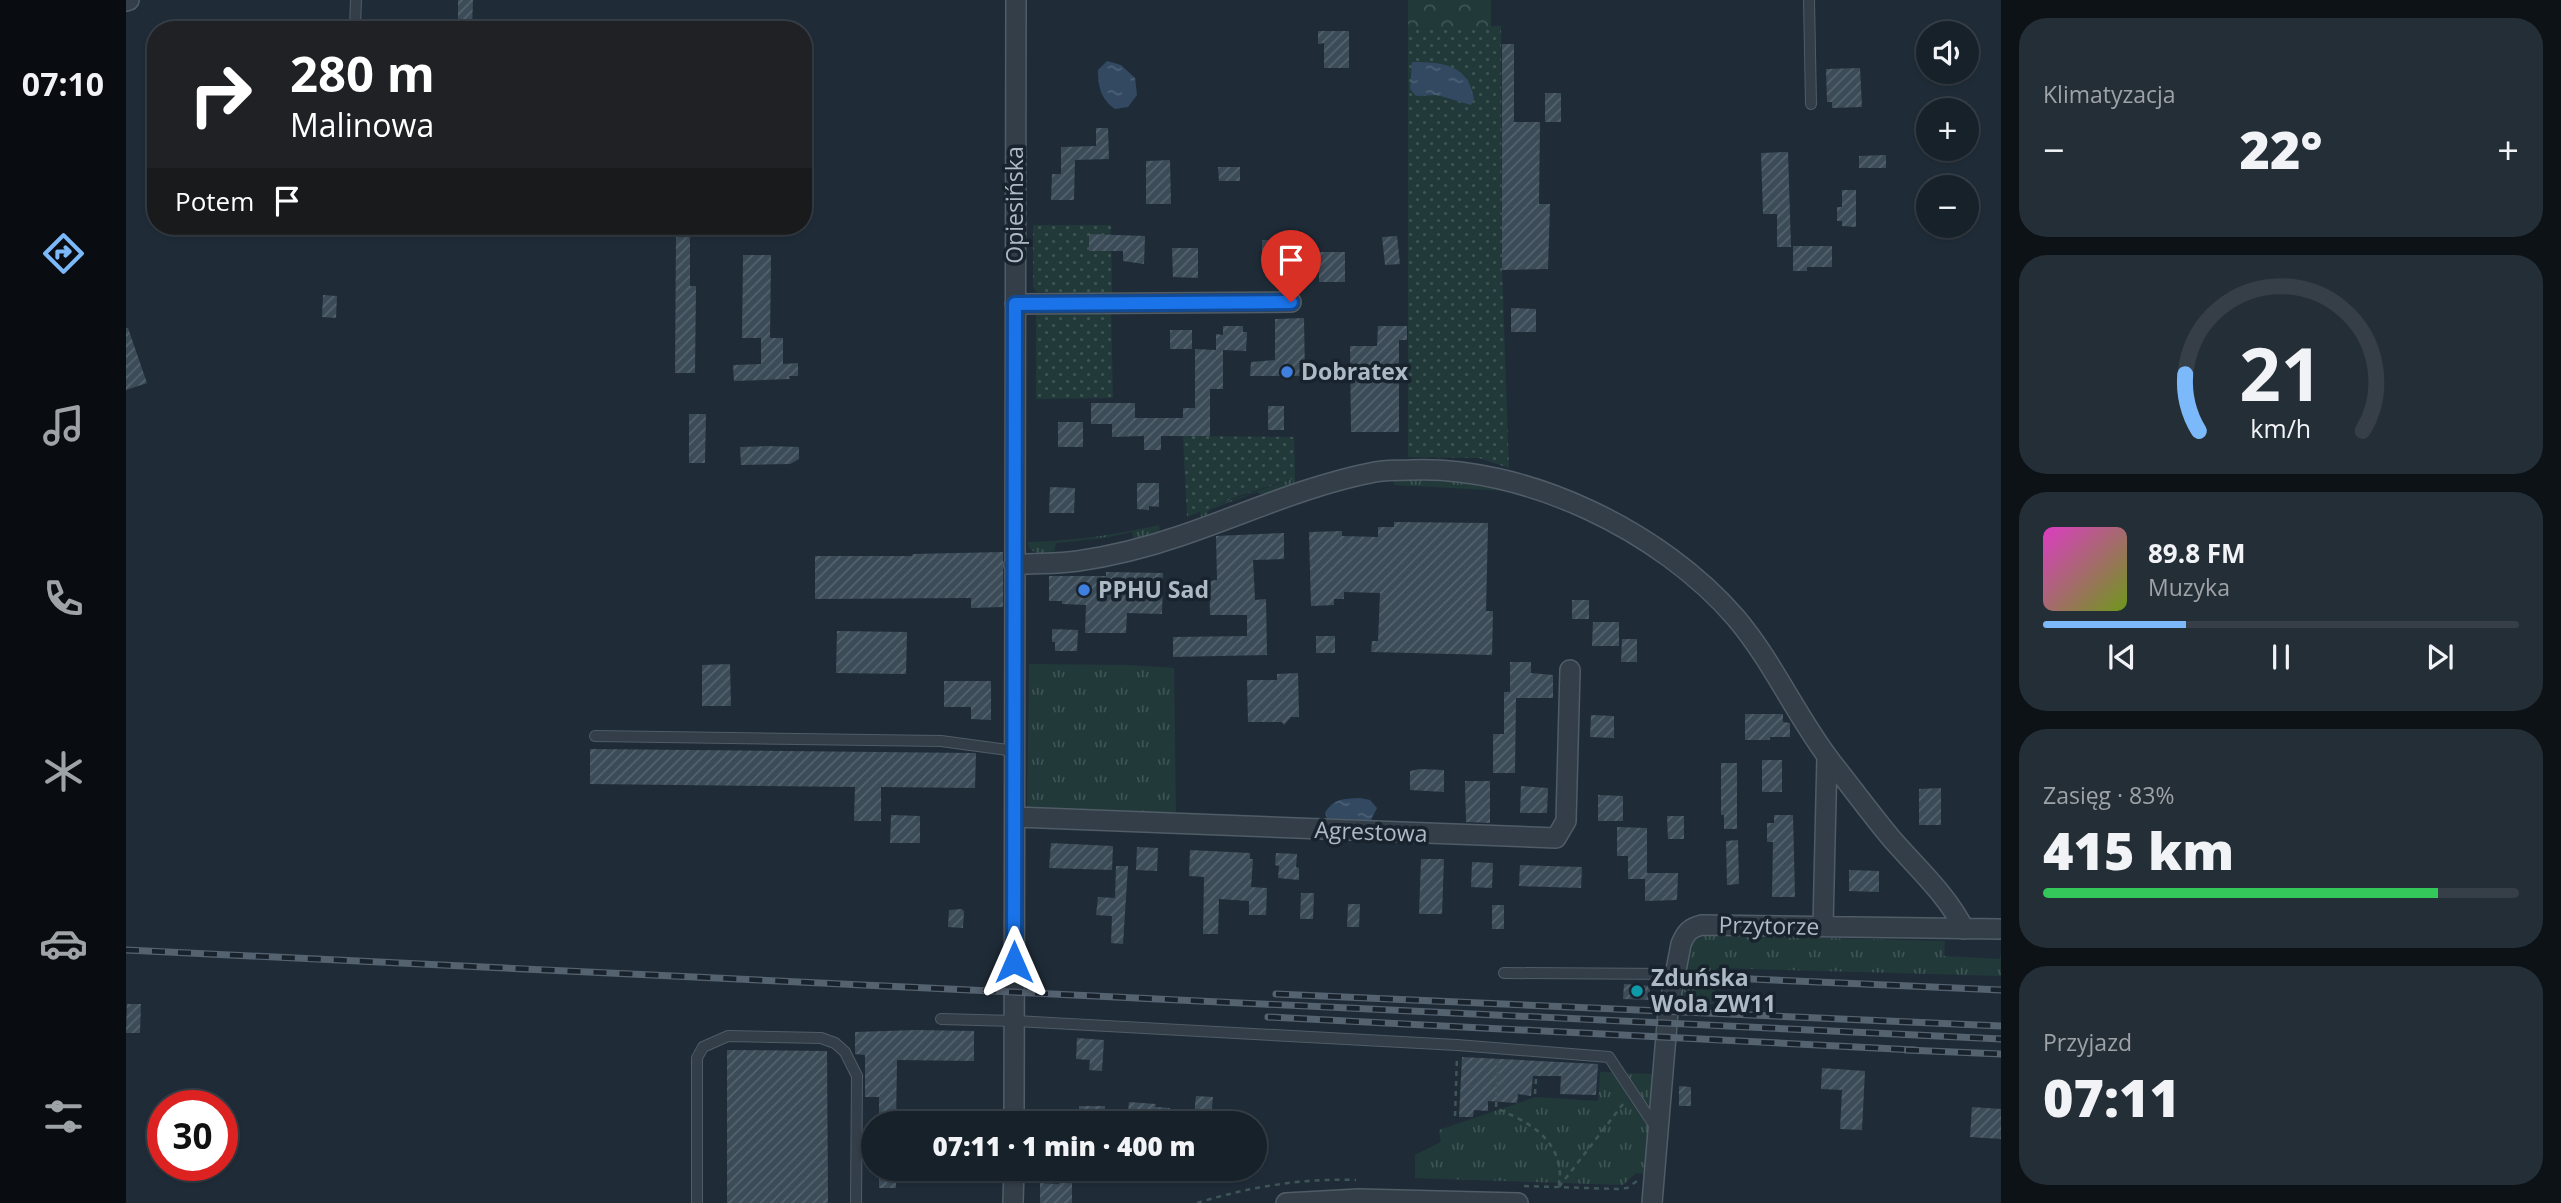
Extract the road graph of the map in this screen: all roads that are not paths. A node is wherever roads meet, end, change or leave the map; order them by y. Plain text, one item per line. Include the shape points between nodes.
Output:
1 (356, 0) edge
2 (1016, 0) edge
3 (1809, 0) edge
4 (355, 21) edge
5 (1811, 104) dead end
6 (1291, 302) dead end
7 (1015, 304) junction
8 (1014, 565) junction
9 (1570, 670) dead end
10 (595, 736) dead end
11 (1015, 751) junction
12 (1826, 756) junction
13 (1015, 817) junction
14 (1823, 926) junction
15 (1964, 929) junction
16 (2001, 929) edge
17 (1504, 973) dead end
18 (1674, 974) junction
19 (941, 1019) dead end
20 (1014, 1021) junction
21 (1014, 1111) edge
22 (1658, 1131) junction
23 (1014, 1181) edge
24 (1359, 1201) edge
25 (697, 1203) edge
26 (856, 1203) edge
27 (1013, 1203) edge
28 (1286, 1203) edge
29 (1518, 1203) edge
30 (1652, 1203) edge

1 - 4 lane
2 - 7 street, Opiesińska
3 - 5 lane
6 - 7 street
7 - 8 street, Opiesińska
8 - 11 street, Opiesińska
8 - 12 street via 1078,561 1127,551 1312,487 1378,471 1458,470 1513,481 1564,499 1673,559 1734,616 1767,658
9 - 13 street, Agrestowa via 1566,821 1556,838
10 - 11 lane via 942,741
11 - 13 street, Opiesińska
12 - 14 street
12 - 15 street via 1941,892
13 - 20 street, Opiesińska
14 - 15 street, Przytorze
14 - 18 street, Przytorze via 1692,928 1681,944
15 - 16 street, Przytorze
17 - 18 lane
18 - 22 street, Przytorze
19 - 20 lane
20 - 21 street, Opiesińska
20 - 22 lane via 1609,1057
22 - 30 street, Przytorze
23 - 27 street
24 - 28 street
24 - 29 street
25 - 26 lane via 697,1058 704,1047 728,1036 821,1038 845,1052 857,1076

